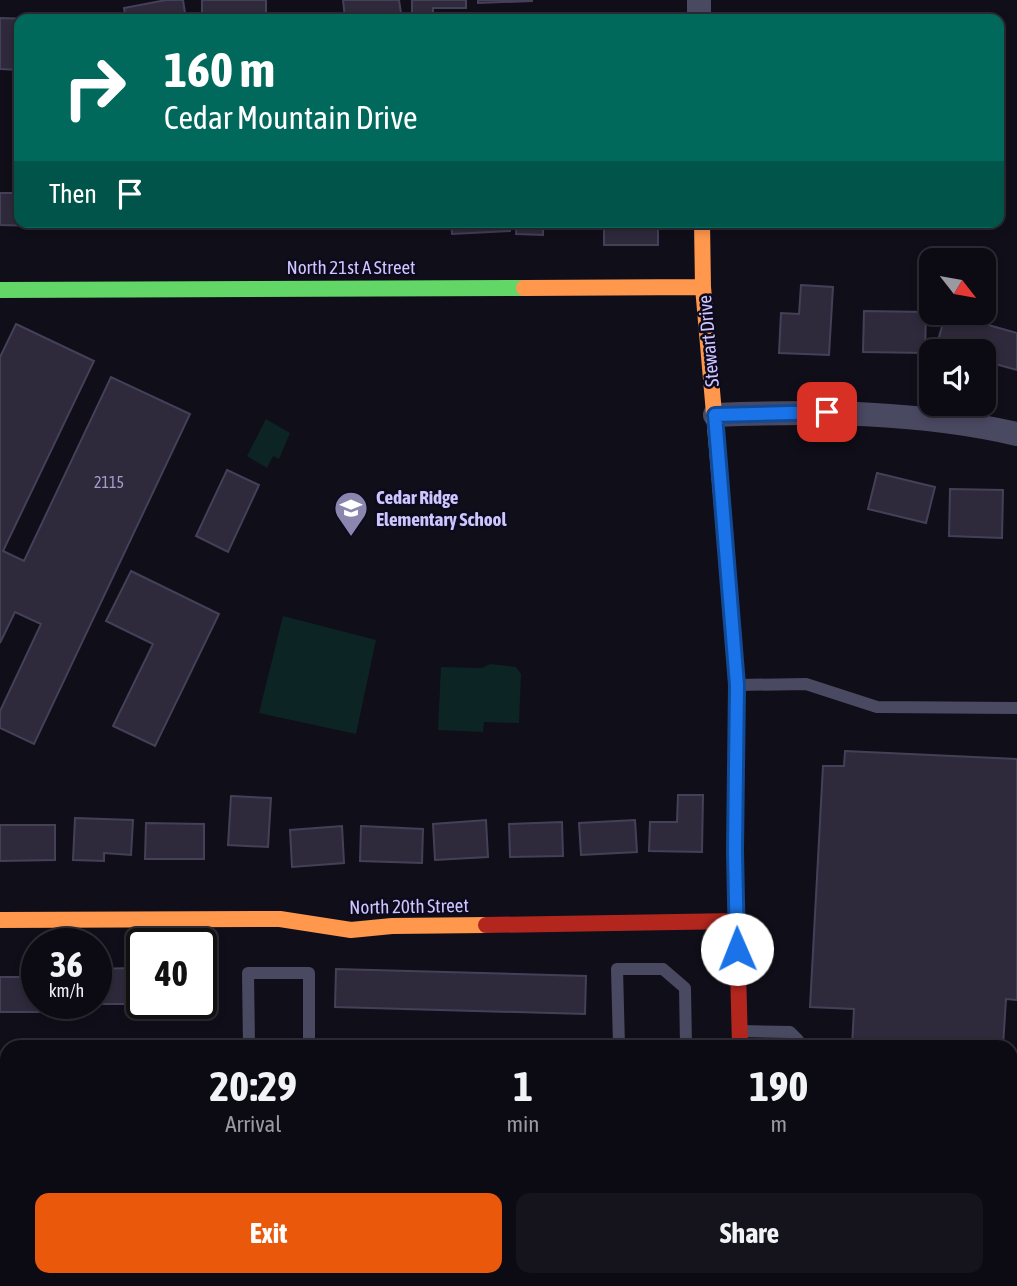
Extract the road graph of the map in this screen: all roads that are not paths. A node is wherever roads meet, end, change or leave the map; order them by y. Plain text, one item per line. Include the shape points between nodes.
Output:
1 (702, 228) edge
2 (703, 287) junction
3 (0, 290) edge
4 (715, 415) junction
5 (1017, 434) edge
6 (737, 685) junction
7 (1017, 708) edge
8 (0, 919) edge
9 (737, 921) junction
10 (740, 1039) edge
11 (249, 1040) edge
12 (309, 1040) edge
13 (620, 1040) edge
14 (686, 1040) edge
15 (798, 1040) edge

1 - 2 street, Stewart Drive
2 - 3 street, North 21st A Street
2 - 4 street, Stewart Drive
4 - 5 street via 805,411 895,415
4 - 6 street, Stewart Drive
6 - 7 lane via 806,684 877,706
6 - 9 street, Stewart Drive
8 - 9 street, North 20th Street via 280,919 351,930
9 - 10 street, Stewart Drive
10 - 15 lane via 790,1032
11 - 12 lane via 248,973 309,973
13 - 14 lane via 618,969 663,969 685,988

